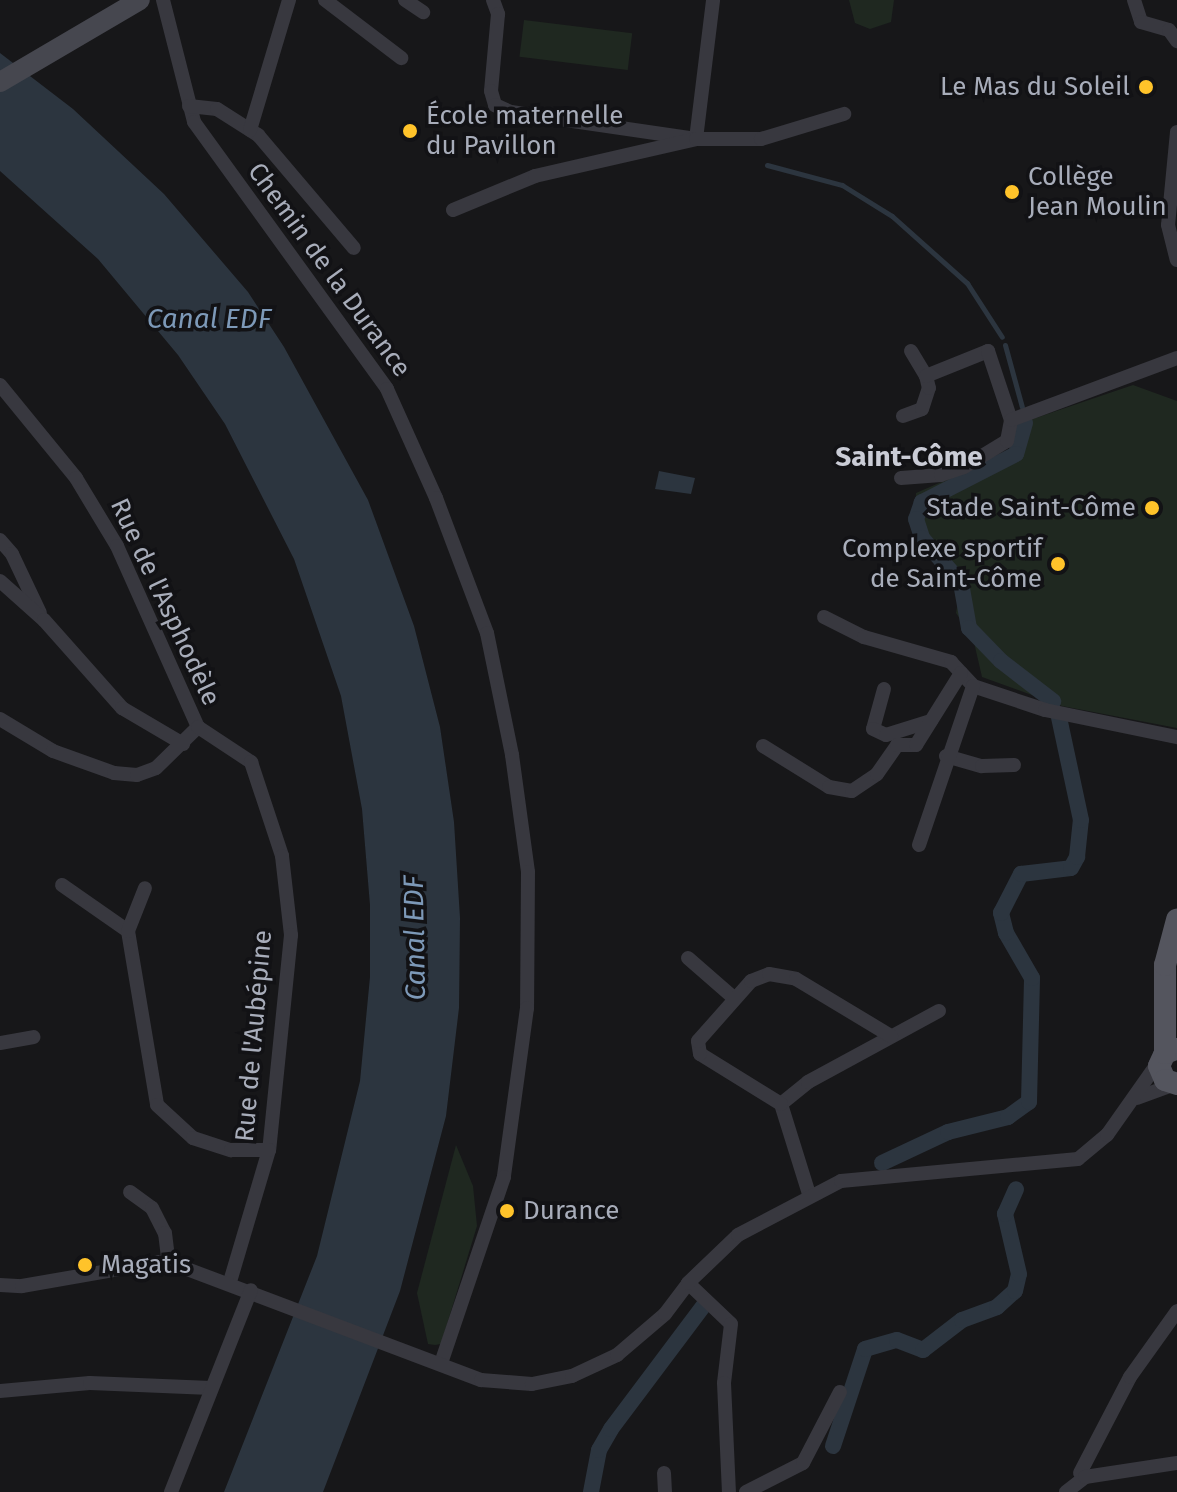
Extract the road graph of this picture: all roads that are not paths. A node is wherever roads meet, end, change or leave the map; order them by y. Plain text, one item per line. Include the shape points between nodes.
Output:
1 (140, 0) edge
2 (163, 0) edge
3 (289, 0) edge
4 (325, 0) edge
5 (405, 0) edge
6 (493, 0) edge
7 (713, 0) edge
8 (1134, 0) edge
9 (423, 12) dead end
10 (1177, 41) edge
11 (401, 58) dead end
12 (0, 82) edge
13 (189, 106) junction
14 (844, 114) dead end
15 (250, 130) junction
16 (1177, 132) edge
17 (696, 139) junction
18 (453, 210) dead end
19 (354, 248) dead end
20 (1177, 260) edge
21 (911, 351) dead end
22 (1177, 358) edge
23 (926, 376) junction
24 (0, 385) edge
25 (903, 416) dead end
26 (1011, 420) junction
27 (901, 478) dead end
28 (0, 540) edge
29 (0, 581) edge
30 (824, 617) dead end
31 (44, 620) junction
32 (961, 673) junction
33 (973, 686) junction
34 (884, 689) dead end
35 (0, 719) edge
36 (931, 720) junction
37 (198, 727) junction
38 (1177, 737) edge
39 (183, 744) junction
40 (763, 746) dead end
41 (946, 756) junction
42 (1014, 765) dead end
43 (919, 845) dead end
44 (62, 885) dead end
45 (145, 888) dead end
46 (1176, 926) edge
47 (128, 931) junction
48 (688, 958) dead end
49 (735, 999) junction
50 (1177, 1005) edge
51 (939, 1011) dead end
52 (891, 1036) junction
53 (33, 1037) dead end
54 (0, 1043) edge
55 (1167, 1054) edge
56 (1176, 1084) edge
57 (1137, 1098) junction
58 (781, 1104) junction
59 (269, 1150) junction
60 (130, 1192) dead end
61 (809, 1194) junction
62 (169, 1264) junction
63 (230, 1282) junction
64 (688, 1283) junction
65 (0, 1285) edge
66 (251, 1290) junction
67 (1177, 1311) edge
68 (441, 1363) junction
69 (211, 1388) junction
70 (0, 1391) edge
71 (840, 1392) dead end
72 (1177, 1463) edge
73 (664, 1473) dead end
74 (1080, 1473) dead end
75 (171, 1492) edge
76 (665, 1492) edge
77 (729, 1492) edge
78 (746, 1492) edge
79 (1066, 1492) edge

1 - 12 street
2 - 13 street, Chemin de la Durance
3 - 15 street
4 - 11 street
5 - 9 street
6 - 17 street via 498,14 491,91 495,105 511,112
7 - 17 street
8 - 10 street via 1141,22 1169,30
13 - 15 street via 217,109
13 - 68 street, Chemin de la Durance via 194,122 387,389 436,498 487,633 512,755 528,872 527,1008 504,1177
14 - 17 street via 761,139
15 - 19 street
16 - 20 street via 1168,225
17 - 18 street via 535,176
21 - 23 street
22 - 26 street
23 - 25 street via 929,388 922,409
23 - 26 street via 988,351
24 - 37 street, Rue de l'Asphodèle via 76,478 117,546
26 - 27 street via 1007,441 964,467
28 - 31 street
29 - 31 street
30 - 32 street via 864,637 951,662
31 - 39 street via 122,708
32 - 33 street
32 - 36 street
33 - 38 street via 1045,710
33 - 41 street
34 - 36 street via 873,729 886,735
35 - 39 street via 53,751 114,773 137,775 156,768
36 - 40 street via 916,745 897,745 877,774 852,791 829,787
37 - 39 street
37 - 59 street, Rue de l'Aubépine via 251,762 282,856 292,953
41 - 42 street via 982,766
41 - 43 street
44 - 47 street
45 - 47 street
46 - 50 main road
46 - 55 main road via 1165,965
47 - 59 street via 157,1105 193,1138 231,1150
48 - 49 street
49 - 52 street via 751,981 769,974 796,979
49 - 58 street via 698,1041 700,1054
51 - 52 street
52 - 58 street via 808,1082
53 - 54 street
55 - 56 main road via 1162,1076
55 - 57 street
56 - 57 street
57 - 61 street via 1091,1152 1078,1159 841,1181
58 - 61 street
59 - 63 street, Rue de l'Aubépine
60 - 62 street via 152,1208 165,1233
61 - 64 street via 738,1235
62 - 63 street
62 - 65 street
63 - 66 street
64 - 68 street via 665,1314 617,1355 572,1376 532,1384 481,1380
64 - 77 street via 731,1324 724,1383
66 - 68 street
66 - 69 street
67 - 74 street via 1130,1377
69 - 70 street via 90,1383
69 - 75 street
71 - 78 street via 803,1463
72 - 79 street via 1085,1477
73 - 76 street

